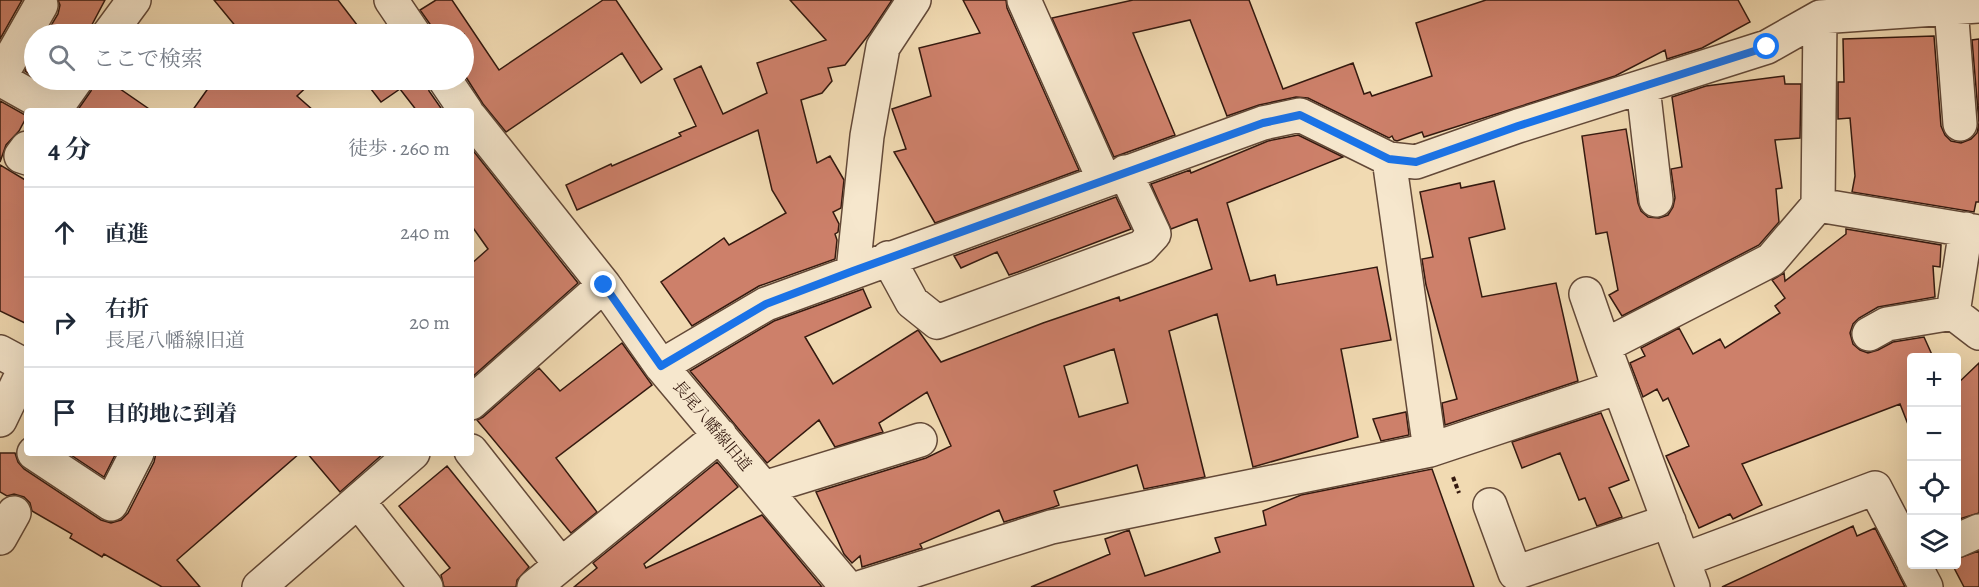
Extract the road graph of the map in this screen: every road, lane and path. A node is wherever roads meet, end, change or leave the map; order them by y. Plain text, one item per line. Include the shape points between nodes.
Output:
1 (134, 0) edge
2 (914, 0) edge
3 (1023, 0) edge
4 (397, 2) edge
5 (41, 6) dead end
6 (1965, 6) edge
7 (1809, 8) edge
8 (31, 24) edge
9 (116, 24) edge
10 (409, 24) edge
11 (24, 36) edge
12 (0, 78) edge
13 (1643, 87) junction
14 (69, 90) edge
15 (452, 90) edge
16 (51, 108) edge
17 (55, 108) edge
18 (464, 108) edge
19 (474, 122) edge
20 (1960, 124) dead end
21 (1389, 159) junction
22 (1114, 176) junction
23 (1656, 200) dead end
24 (1818, 205) junction
25 (1972, 231) edge
26 (888, 258) junction
27 (853, 271) junction
28 (604, 285) junction
29 (1586, 294) dead end
30 (1953, 313) junction
31 (1979, 333) edge
32 (1869, 334) dead end
33 (1604, 346) junction
34 (18, 361) edge
35 (661, 366) junction
36 (1619, 387) junction
37 (474, 401) edge
38 (0, 420) edge
39 (0, 431) edge
40 (720, 435) junction
41 (920, 440) dead end
42 (24, 447) edge
43 (1436, 448) junction
44 (474, 455) edge
45 (39, 456) edge
46 (135, 456) edge
47 (410, 456) edge
48 (764, 488) junction
49 (358, 501) junction
50 (1490, 505) joint
51 (1669, 521) junction
52 (1979, 531) edge
53 (1961, 539) edge
54 (1907, 551) edge
55 (561, 565) junction
56 (1917, 569) edge
57 (1688, 573) edge
58 (259, 587) edge
59 (426, 587) edge
60 (534, 587) edge
61 (847, 587) edge
62 (862, 587) edge
63 (1926, 587) edge

1 - 9 street
2 - 27 street via 883,47 867,136
3 - 22 street
4 - 10 street
5 - 8 street
6 - 7 street
6 - 20 street
7 - 13 street via 1767,47
7 - 24 street
11 - 12 street
12 - 16 street
13 - 21 street via 1416,162
13 - 23 street
14 - 17 street
15 - 18 street
19 - 28 street, 長尾八幡線旧道
21 - 22 street via 1300,115 1263,123
21 - 43 street
22 - 26 street
22 - 26 street via 1154,234 1142,247 937,322 912,302
24 - 25 street
24 - 33 street via 1771,260
25 - 30 street
26 - 27 street
27 - 35 street via 766,304
28 - 35 street, 長尾八幡線旧道
28 - 37 street
29 - 33 street
30 - 31 street
30 - 32 street via 1887,324
33 - 36 street
34 - 38 street
35 - 40 street, 長尾八幡線旧道
36 - 43 street
36 - 51 street
39 - 42 street
40 - 48 street, 長尾八幡線旧道
40 - 55 street
41 - 48 street
43 - 50 path via 1462,501
43 - 62 street via 1051,527
44 - 55 street
45 - 46 street via 111,504
47 - 49 street
48 - 61 street, 長尾八幡線旧道
49 - 58 street
49 - 59 street
50 - 51 street via 1515,573
51 - 57 street
52 - 53 street
54 - 57 street via 1875,488
55 - 60 street
56 - 63 street

